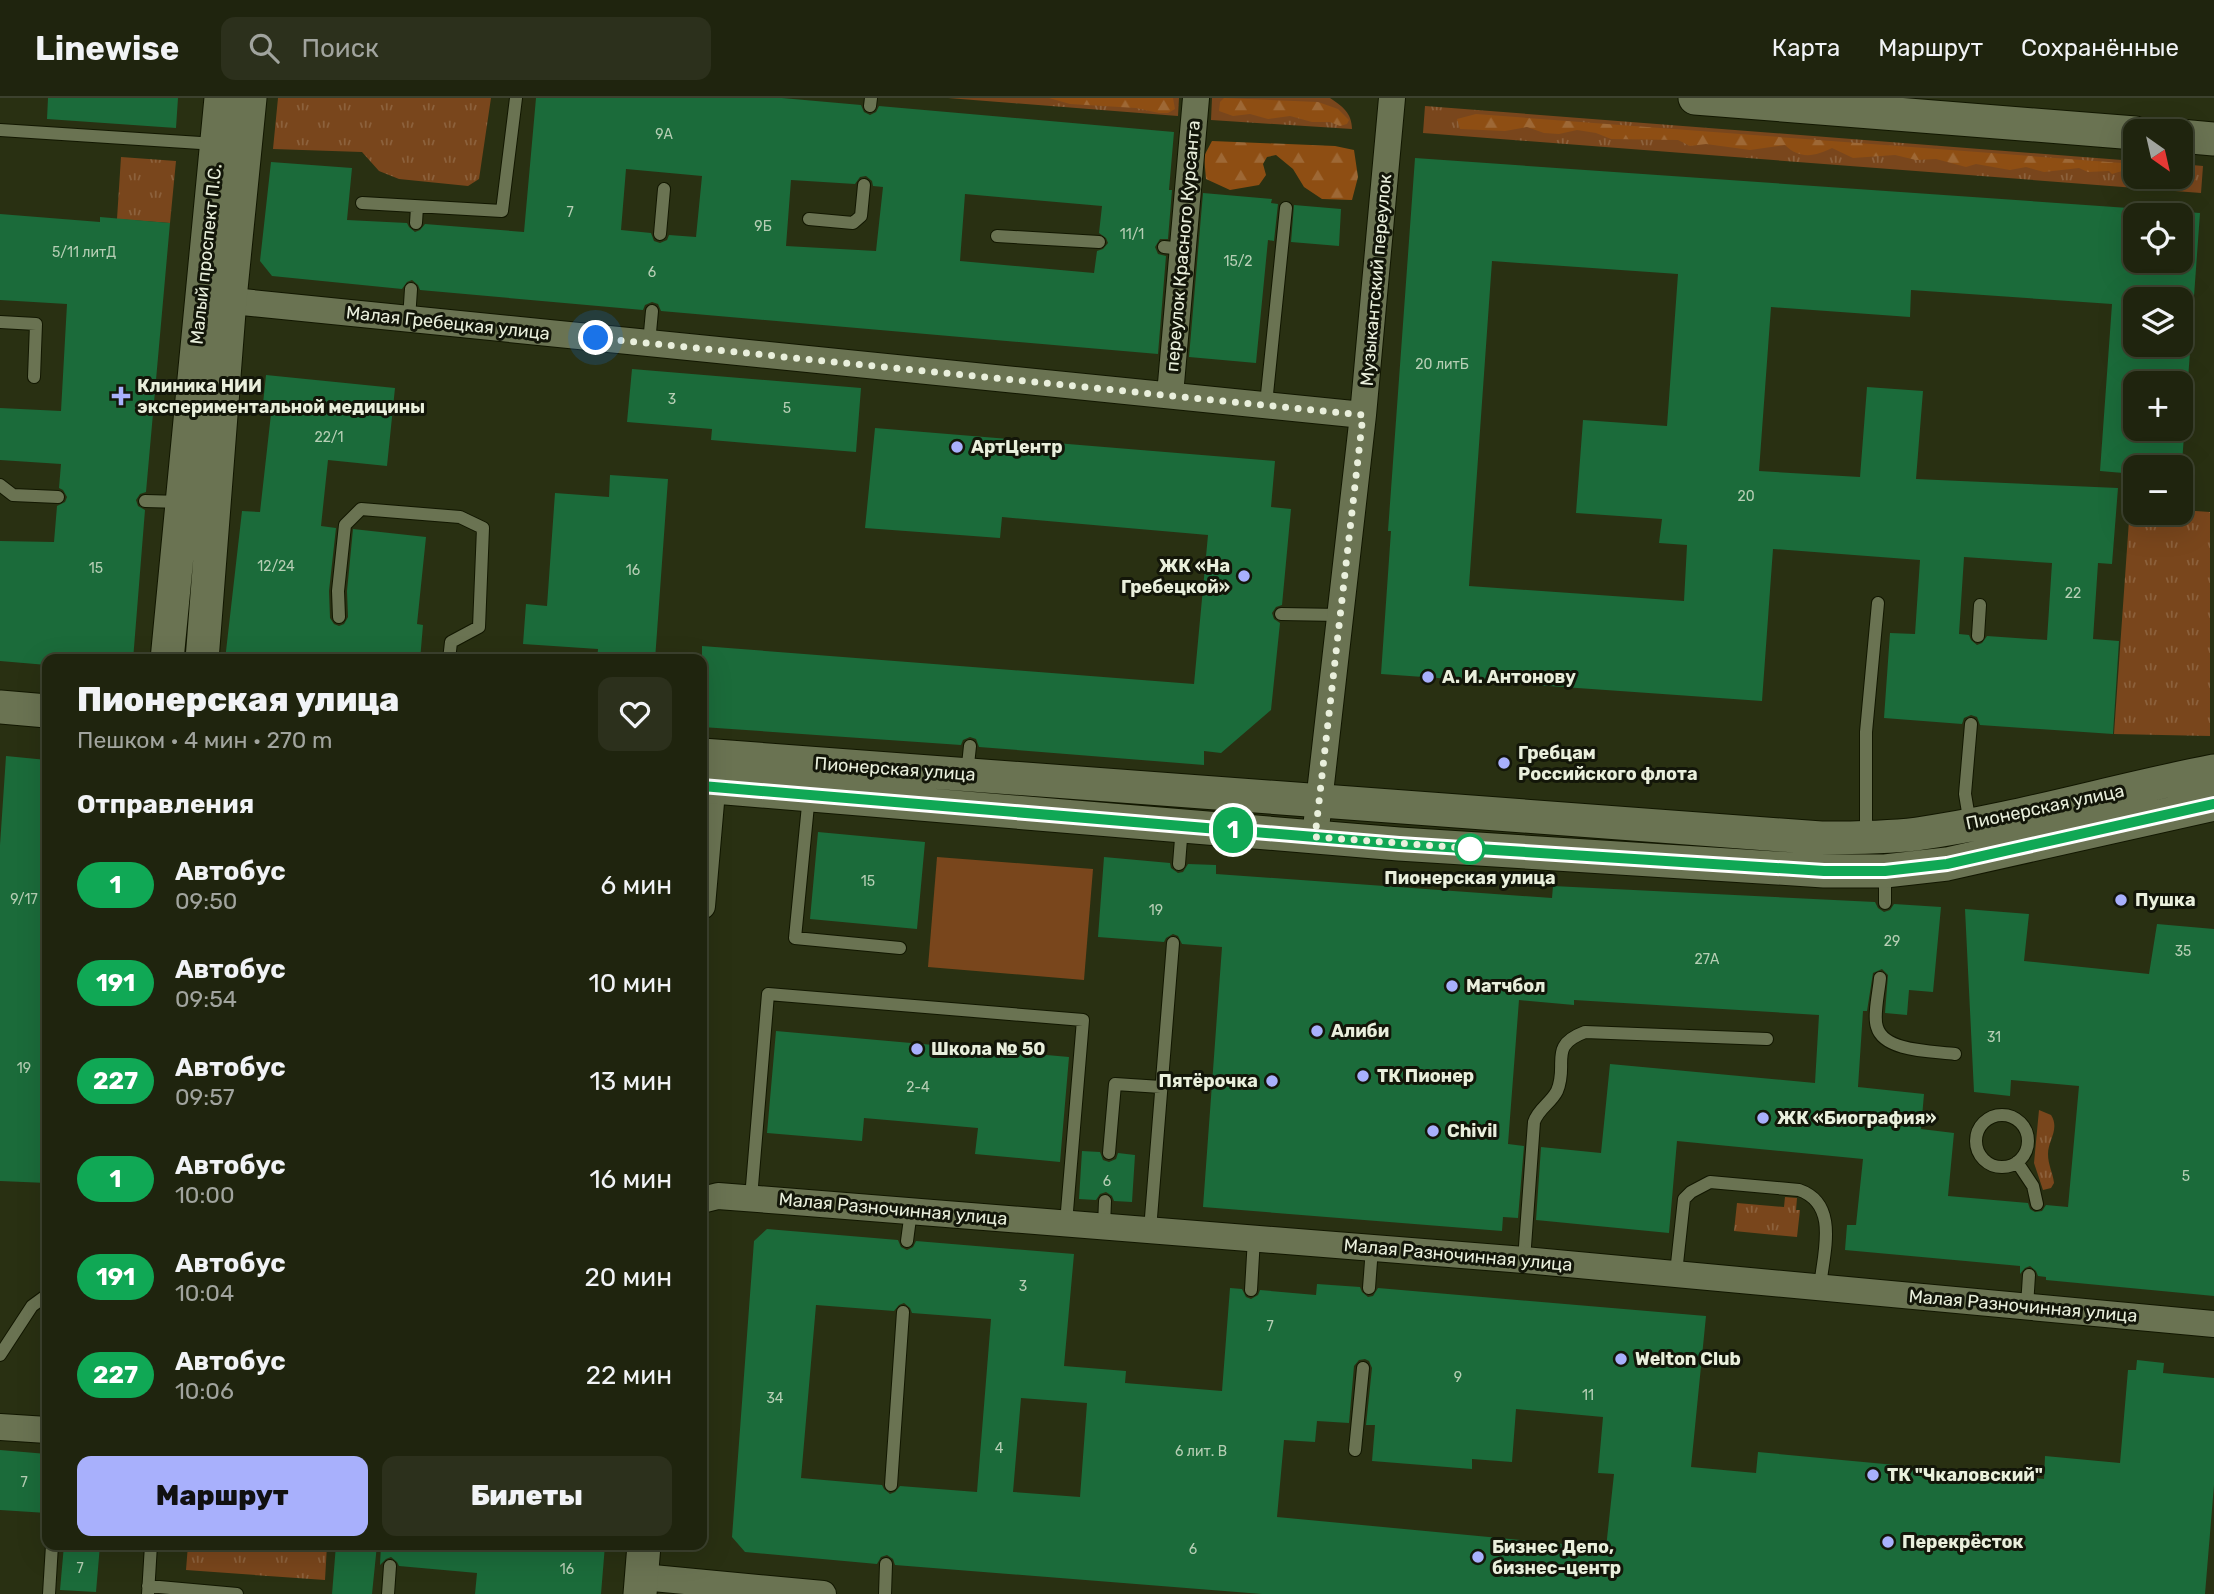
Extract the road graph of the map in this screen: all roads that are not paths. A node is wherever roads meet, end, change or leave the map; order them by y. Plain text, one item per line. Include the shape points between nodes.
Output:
1 (221, 98) edge
2 (250, 98) edge
3 (516, 98) edge
4 (1196, 98) edge
5 (1392, 98) edge
6 (1695, 98) edge
7 (1823, 103) edge
8 (0, 130) edge
9 (2123, 132) edge
10 (2193, 137) edge
11 (2214, 139) edge
12 (231, 144) junction
13 (864, 185) dead end
14 (664, 189) dead end
15 (362, 203) dead end
16 (417, 206) junction
17 (1286, 208) dead end
18 (809, 219) dead end
19 (416, 223) dead end
20 (660, 234) dead end
21 (998, 236) dead end
22 (1099, 242) dead end
23 (411, 289) dead end
24 (216, 299) junction
25 (652, 310) dead end
26 (409, 319) junction
27 (0, 321) edge
28 (649, 343) junction
29 (34, 377) dead end
30 (1170, 395) junction
31 (1266, 404) junction
32 (1363, 415) junction
33 (0, 485) edge
34 (7, 496) edge
35 (58, 497) dead end
36 (145, 501) dead end
37 (198, 503) junction
38 (1878, 603) dead end
39 (1980, 606) dead end
40 (1281, 614) dead end
41 (1340, 615) junction
42 (339, 617) dead end
43 (1978, 636) dead end
44 (168, 654) edge
45 (202, 654) edge
46 (450, 654) edge
47 (0, 707) edge
48 (42, 711) edge
49 (1971, 724) dead end
50 (708, 771) edge
51 (2214, 771) edge
52 (707, 794) edge
53 (810, 795) junction
54 (1319, 801) junction
55 (2214, 804) edge
56 (1970, 824) junction
57 (1182, 825) junction
58 (1315, 837) junction
59 (1866, 838) junction
60 (1180, 864) dead end
61 (1173, 943) dead end
62 (900, 948) dead end
63 (1880, 978) dead end
64 (1767, 1039) dead end
65 (1955, 1054) dead end
66 (1161, 1087) junction
67 (1109, 1153) dead end
68 (2017, 1162) junction
69 (751, 1198) junction
70 (707, 1199) edge
71 (2036, 1204) dead end
72 (911, 1211) junction
73 (1066, 1223) junction
74 (1150, 1230) junction
75 (1255, 1238) junction
76 (907, 1241) dead end
77 (1372, 1248) junction
78 (1524, 1260) junction
79 (1676, 1273) junction
80 (2029, 1275) dead end
81 (1369, 1287) dead end
82 (1820, 1287) junction
83 (1251, 1290) dead end
84 (42, 1299) edge
85 (2027, 1306) junction
86 (903, 1312) dead end
87 (2214, 1324) edge
88 (0, 1355) edge
89 (1363, 1368) dead end
90 (0, 1427) edge
91 (42, 1430) edge
92 (1355, 1450) dead end
93 (891, 1485) dead end
94 (52, 1550) edge
95 (152, 1550) edge
96 (886, 1564) dead end
97 (390, 1566) dead end
98 (642, 1572) edge
99 (148, 1590) edge
100 (49, 1594) edge
101 (237, 1594) edge
102 (388, 1594) edge
103 (823, 1594) edge
104 (884, 1594) edge

1 - 12 street, Малый проспект П.С.
2 - 12 street, Малый проспект П.С.
3 - 16 lane via 502,212
4 - 30 street, переулок Красного Курсанта via 1173,248
5 - 32 street, Музыкантский переулок
6 - 7 street
7 - 9 street
8 - 12 lane
10 - 11 street
12 - 24 street, Малый проспект П.С.
13 - 18 lane via 861,216 853,223
14 - 20 lane
15 - 16 lane
16 - 19 lane
17 - 31 lane
21 - 22 lane
23 - 26 lane
24 - 26 street, Малая Гребецкая улица
24 - 37 street, Малый проспект П.С.
25 - 28 lane
26 - 28 street, Малая Гребецкая улица
27 - 29 lane via 36,324
28 - 30 street, Малая Гребецкая улица
30 - 31 street, Малая Гребецкая улица
31 - 32 street, Малая Гребецкая улица
32 - 41 street, Музыкантский переулок
33 - 34 lane
34 - 35 lane
36 - 37 lane
37 - 44 street, Малый проспект П.С.
37 - 45 street, Малый проспект П.С.
38 - 59 lane via 1866,732
39 - 43 lane
40 - 41 lane
41 - 54 street, Музыкантский переулок
42 - 46 lane via 345,525 361,509 460,517 483,528 479,627 451,642
47 - 48 street
49 - 56 lane via 1965,794
50 - 52 street
50 - 53 street, Пионерская улица
50 - 54 street, Пионерская улица via 969,760
51 - 56 street, Пионерская улица
53 - 57 street, Пионерская улица
53 - 62 lane via 795,938
54 - 58 street, Музыкантский переулок
54 - 59 street, Пионерская улица
55 - 58 street, Пионерская улица via 1947,864 1885,887 1824,871
56 - 59 street, Пионерская улица
57 - 58 street, Пионерская улица
57 - 60 lane
61 - 66 lane
63 - 65 lane via 1876,1026 1884,1040
64 - 78 lane via 1585,1032 1566,1042 1557,1090 1534,1122
66 - 67 lane via 1115,1084
66 - 74 lane
68 - 68 lane via 2028,1146 2024,1127 1999,1115 1982,1123 1976,1141 1982,1158 1999,1167
68 - 71 lane via 2033,1186
69 - 70 street, Малая Разночинная улица
69 - 72 street, Малая Разночинная улица
69 - 73 lane via 768,995 795,997 1083,1020
72 - 73 street, Малая Разночинная улица
72 - 76 lane
73 - 74 street, Малая Разночинная улица via 1105,1214
74 - 75 street, Малая Разночинная улица
75 - 77 street, Малая Разночинная улица
75 - 83 lane
77 - 78 street, Малая Разночинная улица
77 - 81 lane
78 - 79 street, Малая Разночинная улица
79 - 82 street, Малая Разночинная улица
79 - 82 lane via 1684,1199 1691,1192 1710,1182 1799,1190 1810,1194 1824,1212
80 - 85 lane
82 - 85 street, Малая Разночинная улица
84 - 88 lane via 32,1306
85 - 87 street, Малая Разночинная улица
86 - 93 lane
89 - 92 lane
90 - 91 street
94 - 100 lane
95 - 99 lane
96 - 104 lane
97 - 102 lane
98 - 103 street
99 - 101 lane

